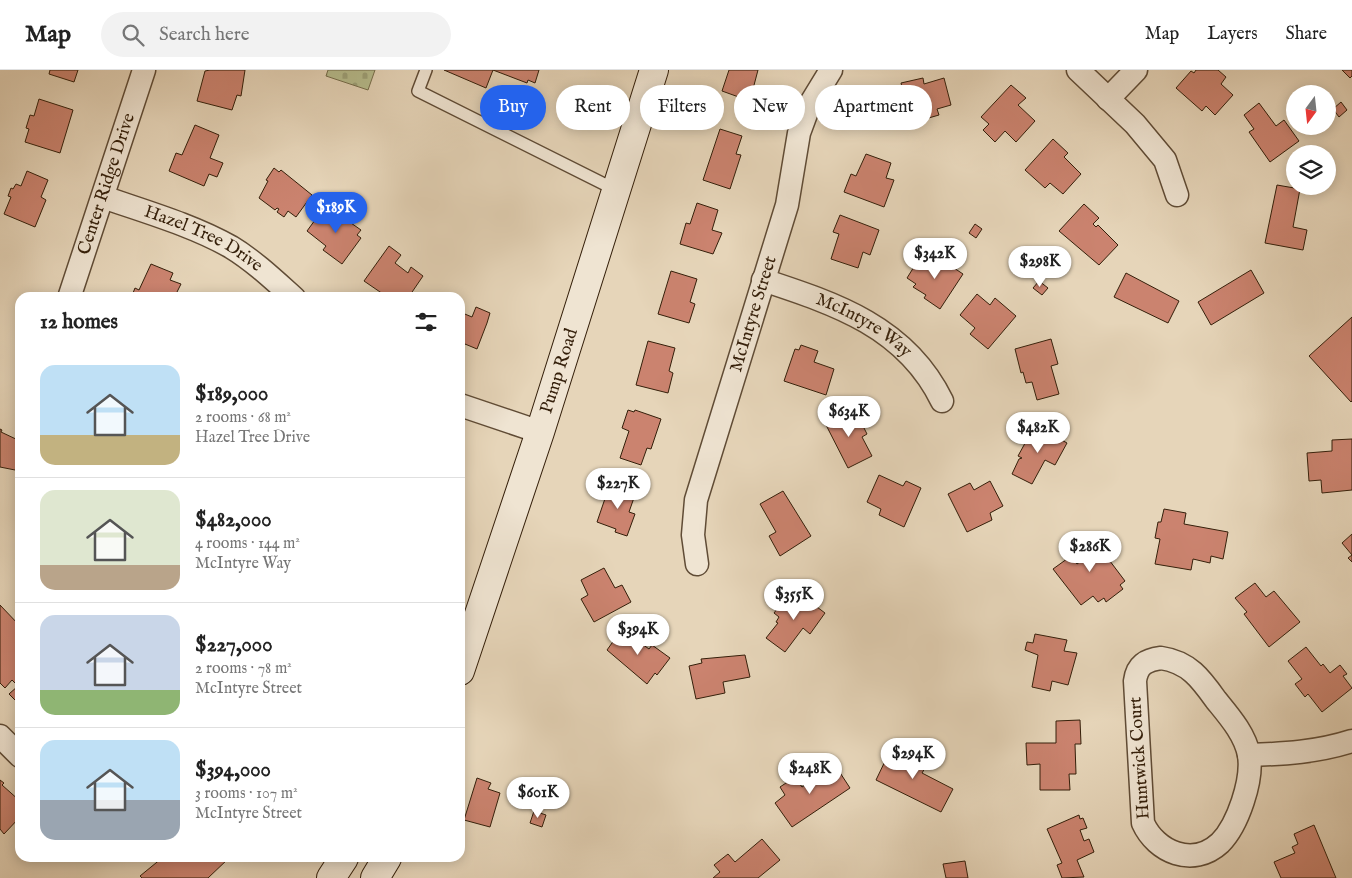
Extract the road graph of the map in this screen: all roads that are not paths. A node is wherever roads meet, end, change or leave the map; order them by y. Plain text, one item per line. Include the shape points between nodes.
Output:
1 (144, 70) edge
2 (426, 70) edge
3 (654, 70) edge
4 (831, 70) edge
5 (1078, 70) edge
6 (1136, 70) edge
7 (1108, 99) junction
8 (616, 190) junction
9 (1177, 194) dead end
10 (103, 197) junction
11 (763, 280) junction
12 (72, 292) edge
13 (287, 292) edge
14 (942, 401) dead end
15 (465, 407) edge
16 (540, 432) junction
17 (697, 564) dead end
18 (465, 656) edge
19 (0, 736) edge
20 (1352, 741) edge
21 (15, 751) edge
22 (1249, 755) junction
23 (341, 862) edge
24 (385, 862) edge
25 (331, 878) edge
26 (375, 878) edge

1 - 10 street, Center Ridge Drive
2 - 8 lane via 418,91
3 - 8 main road, Pump Road
4 - 11 street, McIntyre Street via 809,106 799,133 786,205
5 - 7 street
6 - 7 street
7 - 9 street via 1135,124 1165,160
8 - 16 main road, Pump Road
10 - 12 street, Center Ridge Drive
10 - 13 street, Hazel Tree Drive via 201,232 258,266
11 - 14 street, McIntyre Way via 822,299 875,326 919,365
11 - 17 street, McIntyre Street via 696,500 693,535
15 - 16 street
16 - 18 main road, Pump Road
19 - 21 street
20 - 22 street via 1306,752
22 - 22 street, Huntwick Court via 1246,794 1230,830 1220,842 1211,850 1197,855 1169,852 1158,845 1148,836 1143,823 1136,672 1150,660 1174,660 1198,675 1235,725
23 - 25 main road
24 - 26 main road

